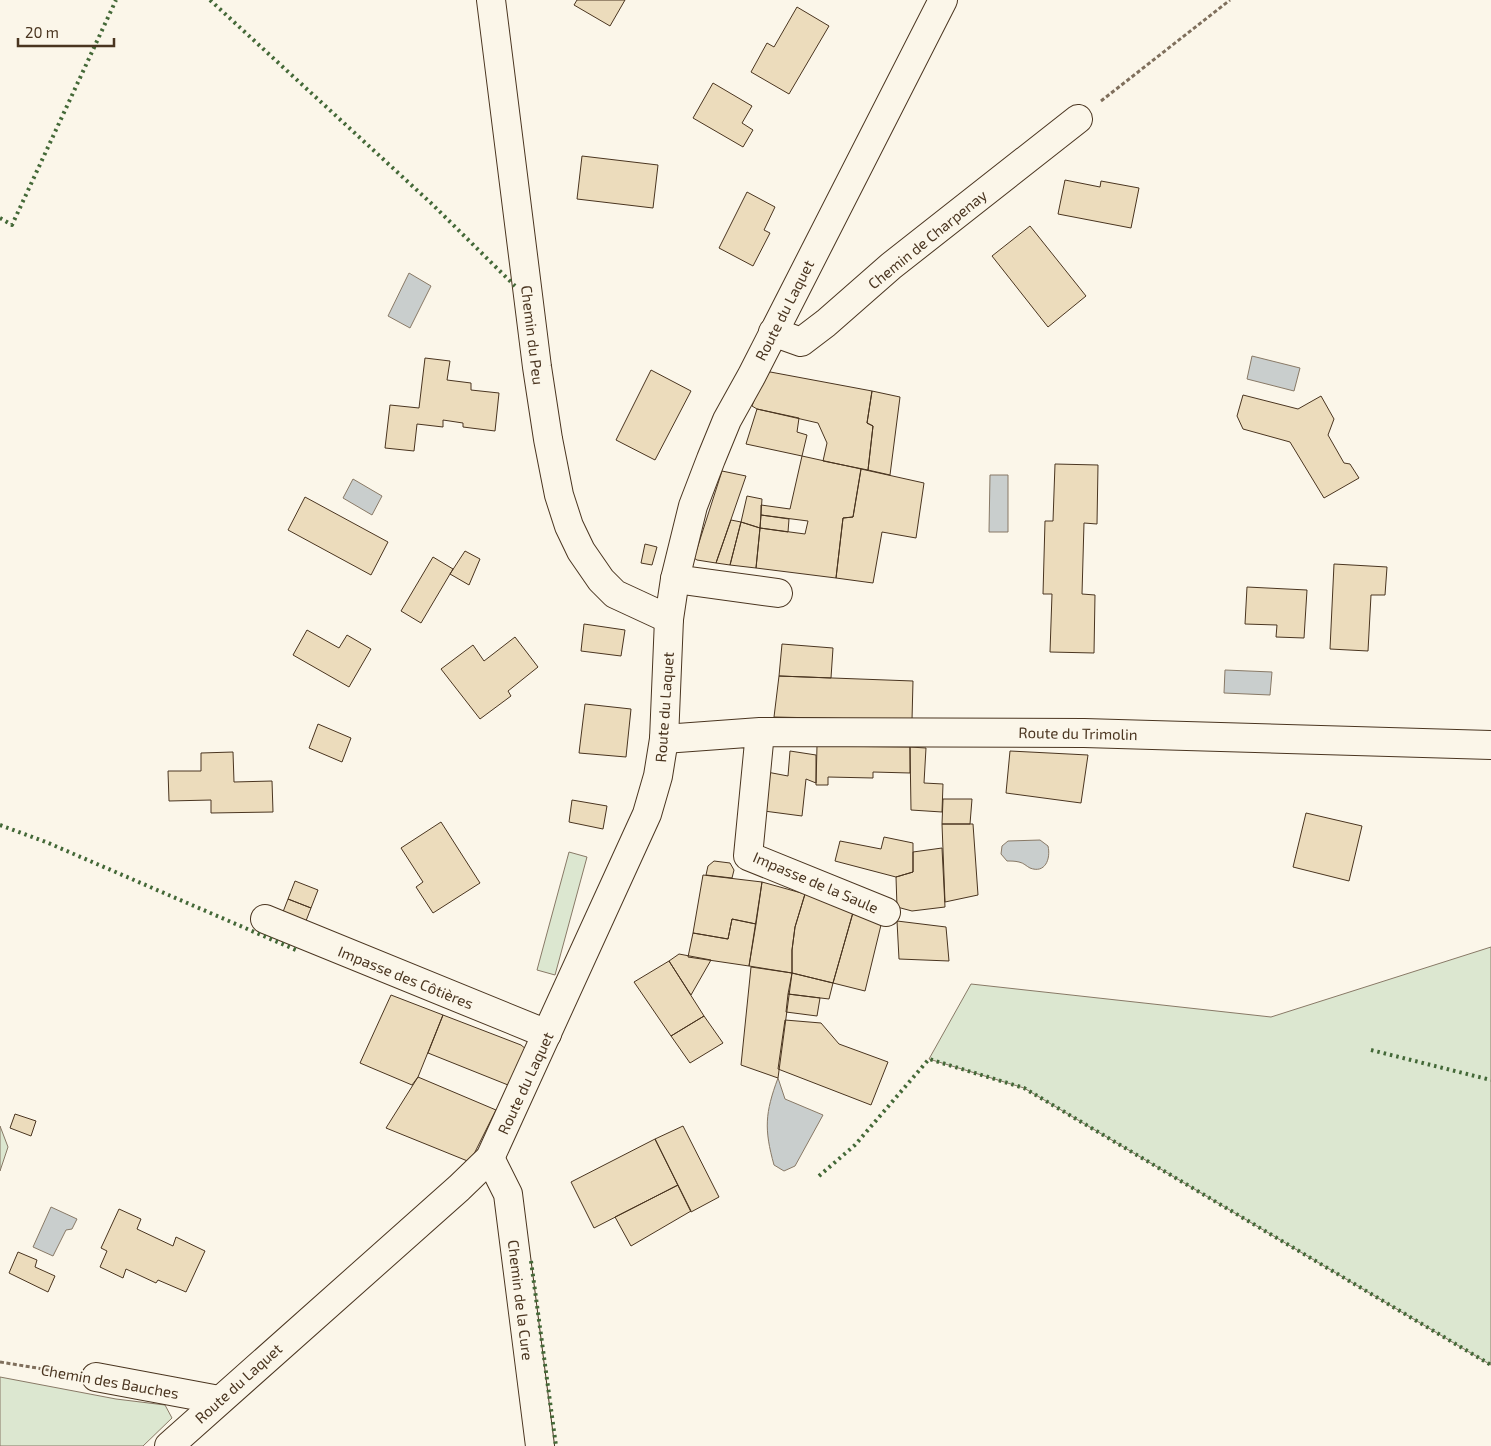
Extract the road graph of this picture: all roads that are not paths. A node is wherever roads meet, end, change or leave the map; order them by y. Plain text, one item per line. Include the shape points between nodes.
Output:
1 (491, 0) edge
2 (943, 0) edge
3 (1078, 119) road end
4 (773, 332) junction
5 (675, 579) junction
6 (778, 593) dead end
7 (669, 619) junction
8 (760, 732) junction
9 (664, 740) junction
10 (1491, 745) edge
11 (886, 912) dead end
12 (265, 919) dead end
13 (547, 1034) junction
14 (490, 1158) junction
15 (96, 1377) road end
16 (219, 1400) junction
17 (169, 1446) edge
18 (540, 1446) edge

1 - 7 street, Chemin du Peu via 537,367 559,495 581,551 601,580 615,594
2 - 4 street, Route du Laquet
3 - 4 street, Chemin de Charpenay via 891,266 801,342
4 - 5 street, Route du Laquet via 727,420 711,459 693,506
5 - 6 street
5 - 7 street, Route du Laquet
7 - 9 street, Route du Laquet
8 - 9 street, Route du Trimolin
8 - 10 street, Route du Trimolin via 1084,733
8 - 11 street, Impasse de la Saule via 748,856
9 - 13 street, Route du Laquet via 647,814
12 - 13 street, Impasse des Côtières
13 - 14 street, Route du Laquet
14 - 16 street, Route du Laquet
14 - 18 street, Chemin de la Cure via 508,1194
15 - 16 street, Chemin des Bauches
16 - 17 street, Route du Laquet

